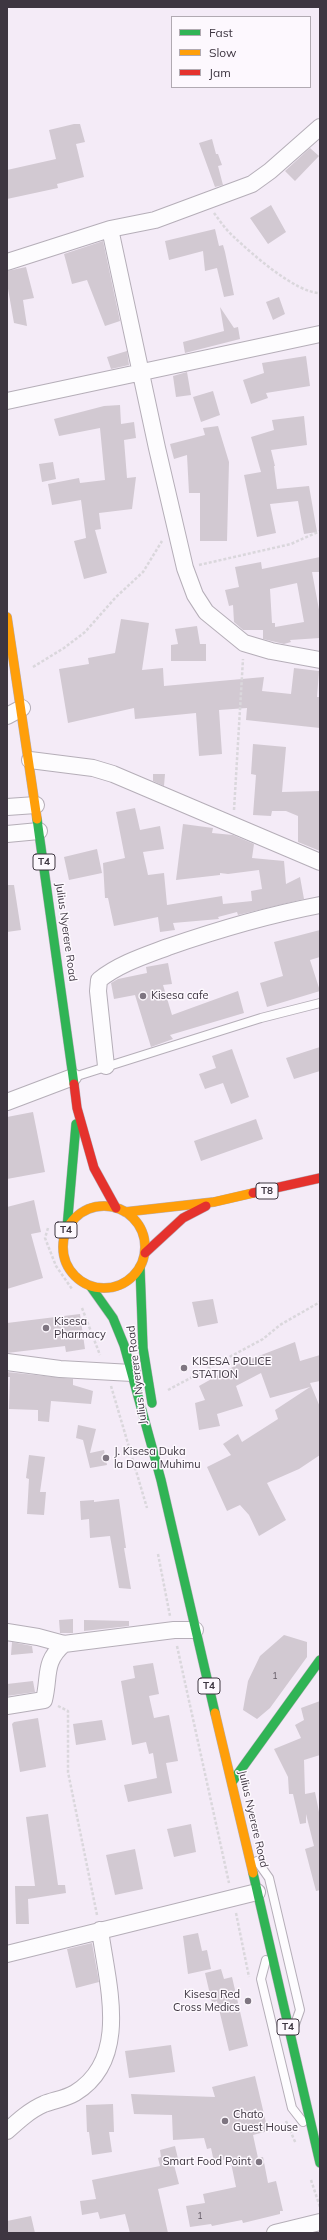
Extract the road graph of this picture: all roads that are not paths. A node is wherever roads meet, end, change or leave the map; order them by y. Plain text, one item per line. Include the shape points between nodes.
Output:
1 (320, 126) edge
2 (110, 229) junction
3 (7, 262) edge
4 (320, 334) edge
5 (142, 372) junction
6 (7, 401) edge
7 (7, 616) edge
8 (320, 660) edge
9 (22, 708) junction
10 (7, 716) edge
11 (30, 760) junction
12 (36, 805) junction
13 (7, 807) edge
14 (39, 830) junction
15 (7, 834) edge
16 (320, 862) edge
17 (320, 905) edge
18 (320, 1003) edge
19 (106, 1066) junction
20 (73, 1077) junction
21 (7, 1102) edge
22 (77, 1108) junction
23 (320, 1178) edge
24 (214, 1202) junction
25 (116, 1208) junction
26 (125, 1212) junction
27 (67, 1228) junction
28 (144, 1253) junction
29 (140, 1267) junction
30 (91, 1287) junction
31 (7, 1362) edge
32 (132, 1373) junction
33 (161, 1480) junction
34 (196, 1630) junction
35 (7, 1632) edge
36 (64, 1644) junction
37 (319, 1664) edge
38 (7, 1706) edge
39 (232, 1782) junction
40 (246, 1846) junction
41 (257, 1892) junction
42 (100, 1930) junction
43 (270, 1946) junction
44 (7, 1954) edge
45 (291, 2038) junction
46 (7, 2131) edge
47 (314, 2135) junction
48 (320, 2163) edge
49 (320, 2222) edge
50 (275, 2233) edge

1 - 2 street via 270,172 252,184 155,220
2 - 3 street
2 - 5 street
4 - 5 street
5 - 6 street
5 - 8 street via 185,568 195,596 206,612 244,642 271,651
7 - 9 main road, Julius Nyerere Road / T4
9 - 10 street
9 - 11 main road, Julius Nyerere Road / T4
11 - 12 main road, Julius Nyerere Road / T4
11 - 16 street via 93,768 113,774
12 - 13 street
12 - 14 main road, Julius Nyerere Road / T4
14 - 15 street
14 - 20 main road, Julius Nyerere Road / T4
17 - 19 street via 266,916 141,957 112,970 99,980 98,991
18 - 19 lane via 261,1018
19 - 20 lane
20 - 21 street
20 - 22 main road, Julius Nyerere Road / T4
22 - 25 main road, Julius Nyerere Road / T4 via 94,1168
22 - 27 main road, Julius Nyerere Road / T4
23 - 24 main road, T8
24 - 26 main road, T8
24 - 28 main road, T8 via 183,1218
25 - 26 main road, Julius Nyerere Road / T4
25 - 27 main road, Julius Nyerere Road / T4 via 102,1206 88,1209 76,1216
26 - 28 main road, Julius Nyerere Road / T4 via 137,1223 144,1237
27 - 30 main road, Julius Nyerere Road / T4 via 63,1256 69,1270 78,1280
28 - 29 main road, Julius Nyerere Road / T4
29 - 30 main road, Julius Nyerere Road / T4 via 132,1278 119,1286 105,1289
29 - 33 main road, Julius Nyerere Road / T4 via 143,1348 152,1399
30 - 32 main road, Julius Nyerere Road / T4 via 112,1318 124,1345
31 - 32 street via 60,1369
32 - 33 main road, Julius Nyerere Road / T4
33 - 34 main road, Julius Nyerere Road / T4
34 - 36 street via 174,1630
34 - 39 main road, Julius Nyerere Road / T4
35 - 36 street
36 - 38 street via 54,1654 48,1666 44,1700
37 - 39 main road
39 - 40 main road, Julius Nyerere Road / T4
40 - 41 main road, Julius Nyerere Road / T4
40 - 45 lane via 269,1878 300,2010
41 - 42 street
41 - 43 main road, Julius Nyerere Road / T4
42 - 44 street
42 - 46 street via 112,2032 108,2051 99,2071 86,2086 73,2094 44,2104
43 - 45 main road, Julius Nyerere Road / T4
43 - 47 lane via 261,1979 292,2108
45 - 47 main road, Julius Nyerere Road / T4
47 - 48 main road, Julius Nyerere Road / T4
49 - 50 street

